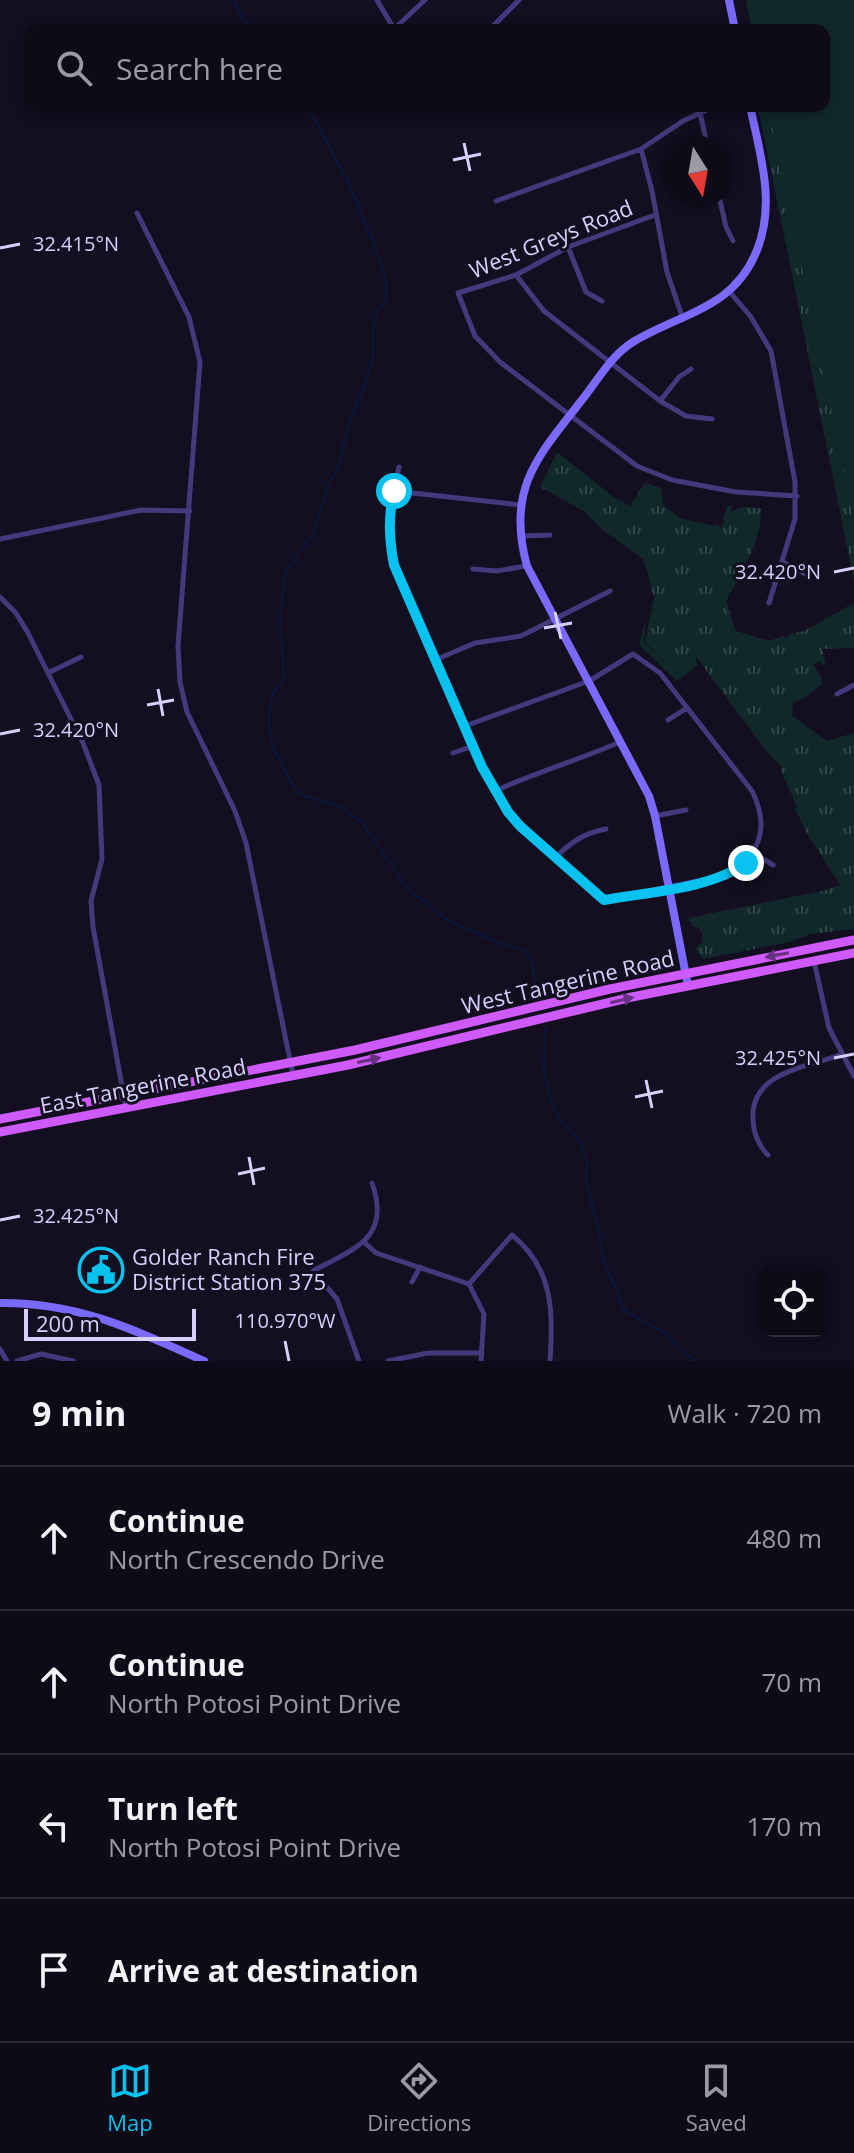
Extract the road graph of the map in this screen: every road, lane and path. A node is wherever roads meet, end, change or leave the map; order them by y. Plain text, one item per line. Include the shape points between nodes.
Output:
1 (377, 0) edge
2 (425, 0) edge
3 (519, 0) edge
4 (729, 0) edge
5 (391, 24) edge
6 (400, 24) edge
7 (495, 24) edge
8 (734, 24) edge
9 (751, 112) edge
10 (700, 113) joint
11 (705, 136) edge
12 (641, 149) junction
13 (496, 201) dead end
14 (722, 208) edge
15 (137, 213) dead end
16 (655, 215) junction
17 (733, 241) dead end
18 (568, 247) junction
19 (516, 275) junction
20 (729, 291) junction
21 (602, 301) dead end
22 (683, 319) junction
23 (610, 363) junction
24 (691, 369) dead end
25 (660, 401) junction
26 (570, 415) junction
27 (712, 419) dead end
28 (399, 467) dead end
29 (394, 491) junction
30 (797, 496) junction
31 (521, 505) junction
32 (190, 511) junction
33 (550, 535) dead end
34 (521, 536) junction
35 (0, 539) edge
36 (783, 562) junction
37 (527, 566) junction
38 (473, 569) dead end
39 (809, 576) dead end
40 (610, 591) dead end
41 (0, 597) edge
42 (769, 603) dead end
43 (556, 621) junction
44 (81, 657) dead end
45 (435, 660) junction
46 (48, 673) junction
47 (589, 681) junction
48 (854, 685) edge
49 (837, 694) dead end
50 (687, 708) junction
51 (668, 720) dead end
52 (465, 726) junction
53 (622, 741) junction
54 (473, 746) junction
55 (453, 753) dead end
56 (495, 791) junction
57 (686, 810) dead end
58 (655, 816) junction
59 (606, 829) dead end
60 (753, 853) junction
61 (555, 858) junction
62 (773, 865) dead end
63 (669, 888) junction
64 (854, 940) edge
65 (812, 949) junction
66 (854, 953) edge
67 (814, 961) junction
68 (686, 973) junction
69 (688, 986) junction
70 (842, 1054) junction
71 (290, 1063) junction
72 (293, 1076) junction
73 (854, 1076) edge
74 (124, 1095) junction
75 (126, 1108) junction
76 (0, 1119) edge
77 (0, 1132) edge
78 (768, 1155) dead end
79 (372, 1183) dead end
80 (365, 1243) junction
81 (420, 1267) junction
82 (412, 1282) dead end
83 (469, 1284) junction
84 (0, 1303) edge
85 (0, 1349) edge
86 (482, 1353) junction
87 (7, 1361) edge
88 (17, 1361) edge
89 (73, 1361) edge
90 (204, 1361) edge
91 (359, 1361) edge
92 (388, 1361) edge
93 (481, 1361) edge
94 (550, 1361) edge

1 - 5 street
2 - 6 street
3 - 7 street
4 - 8 street
9 - 20 street via 767,211 756,254
10 - 11 street
10 - 12 street
12 - 13 street
12 - 16 street
14 - 17 street
15 - 32 street via 189,317 199,352
16 - 18 street, West Greys Road
16 - 22 street
18 - 19 street, West Greys Road
18 - 21 street via 586,292
19 - 23 street via 544,311
19 - 26 street, West Greys Road via 458,293 475,336 500,362
20 - 22 street
20 - 30 street via 771,351
22 - 23 street via 635,341
23 - 25 street
23 - 26 street
24 - 25 street
25 - 27 street via 686,416
26 - 30 street via 637,466 672,480
26 - 31 street via 534,464
28 - 29 street
29 - 31 street
29 - 45 street via 389,538 394,565
30 - 36 street
31 - 34 street
32 - 35 street via 141,510
32 - 71 street via 178,646 180,682 192,724 244,837
33 - 34 street
34 - 37 street
36 - 39 street
36 - 42 street
37 - 38 street
37 - 43 street
40 - 43 street
41 - 46 street via 20,619
43 - 45 street
43 - 47 street
44 - 46 street
45 - 52 street
46 - 74 street via 99,785 102,859 91,901 93,927
47 - 50 street via 633,654 660,673
47 - 52 street
47 - 53 street
48 - 49 street
50 - 51 street
50 - 60 street via 758,802 761,831
52 - 54 street
53 - 56 street
53 - 58 street
54 - 55 street
54 - 56 street
56 - 61 street via 520,826
57 - 58 street
58 - 63 street
59 - 61 street via 582,835
60 - 62 street
60 - 63 street via 722,876
61 - 63 street via 604,900
63 - 68 street
64 - 65 main road, West Tangerine Road
65 - 67 street
65 -> 68 main road, West Tangerine Road
66 - 67 main road, West Tangerine Road
67 - 69 main road, West Tangerine Road
67 - 70 street via 826,1015
68 - 69 street
68 - 71 main road, West Tangerine Road
72 -> 69 main road, West Tangerine Road
70 - 73 street
70 - 78 street via 779,1075 762,1089 753,1125
71 - 72 street
71 - 74 main road, East Tangerine Road
72 - 75 main road, East Tangerine Road
74 - 75 street
74 - 76 main road, East Tangerine Road
75 - 77 main road, East Tangerine Road
79 - 80 street via 378,1198 376,1222
80 - 81 street via 376,1253
80 - 91 street via 313,1271 337,1299
81 - 82 street
81 - 83 street
83 - 86 street via 484,1314
83 - 94 street via 512,1235 528,1248 550,1297
84 - 90 street via 98,1316
85 - 87 street
86 - 92 street via 428,1353
86 - 93 street
88 - 89 street via 41,1354

